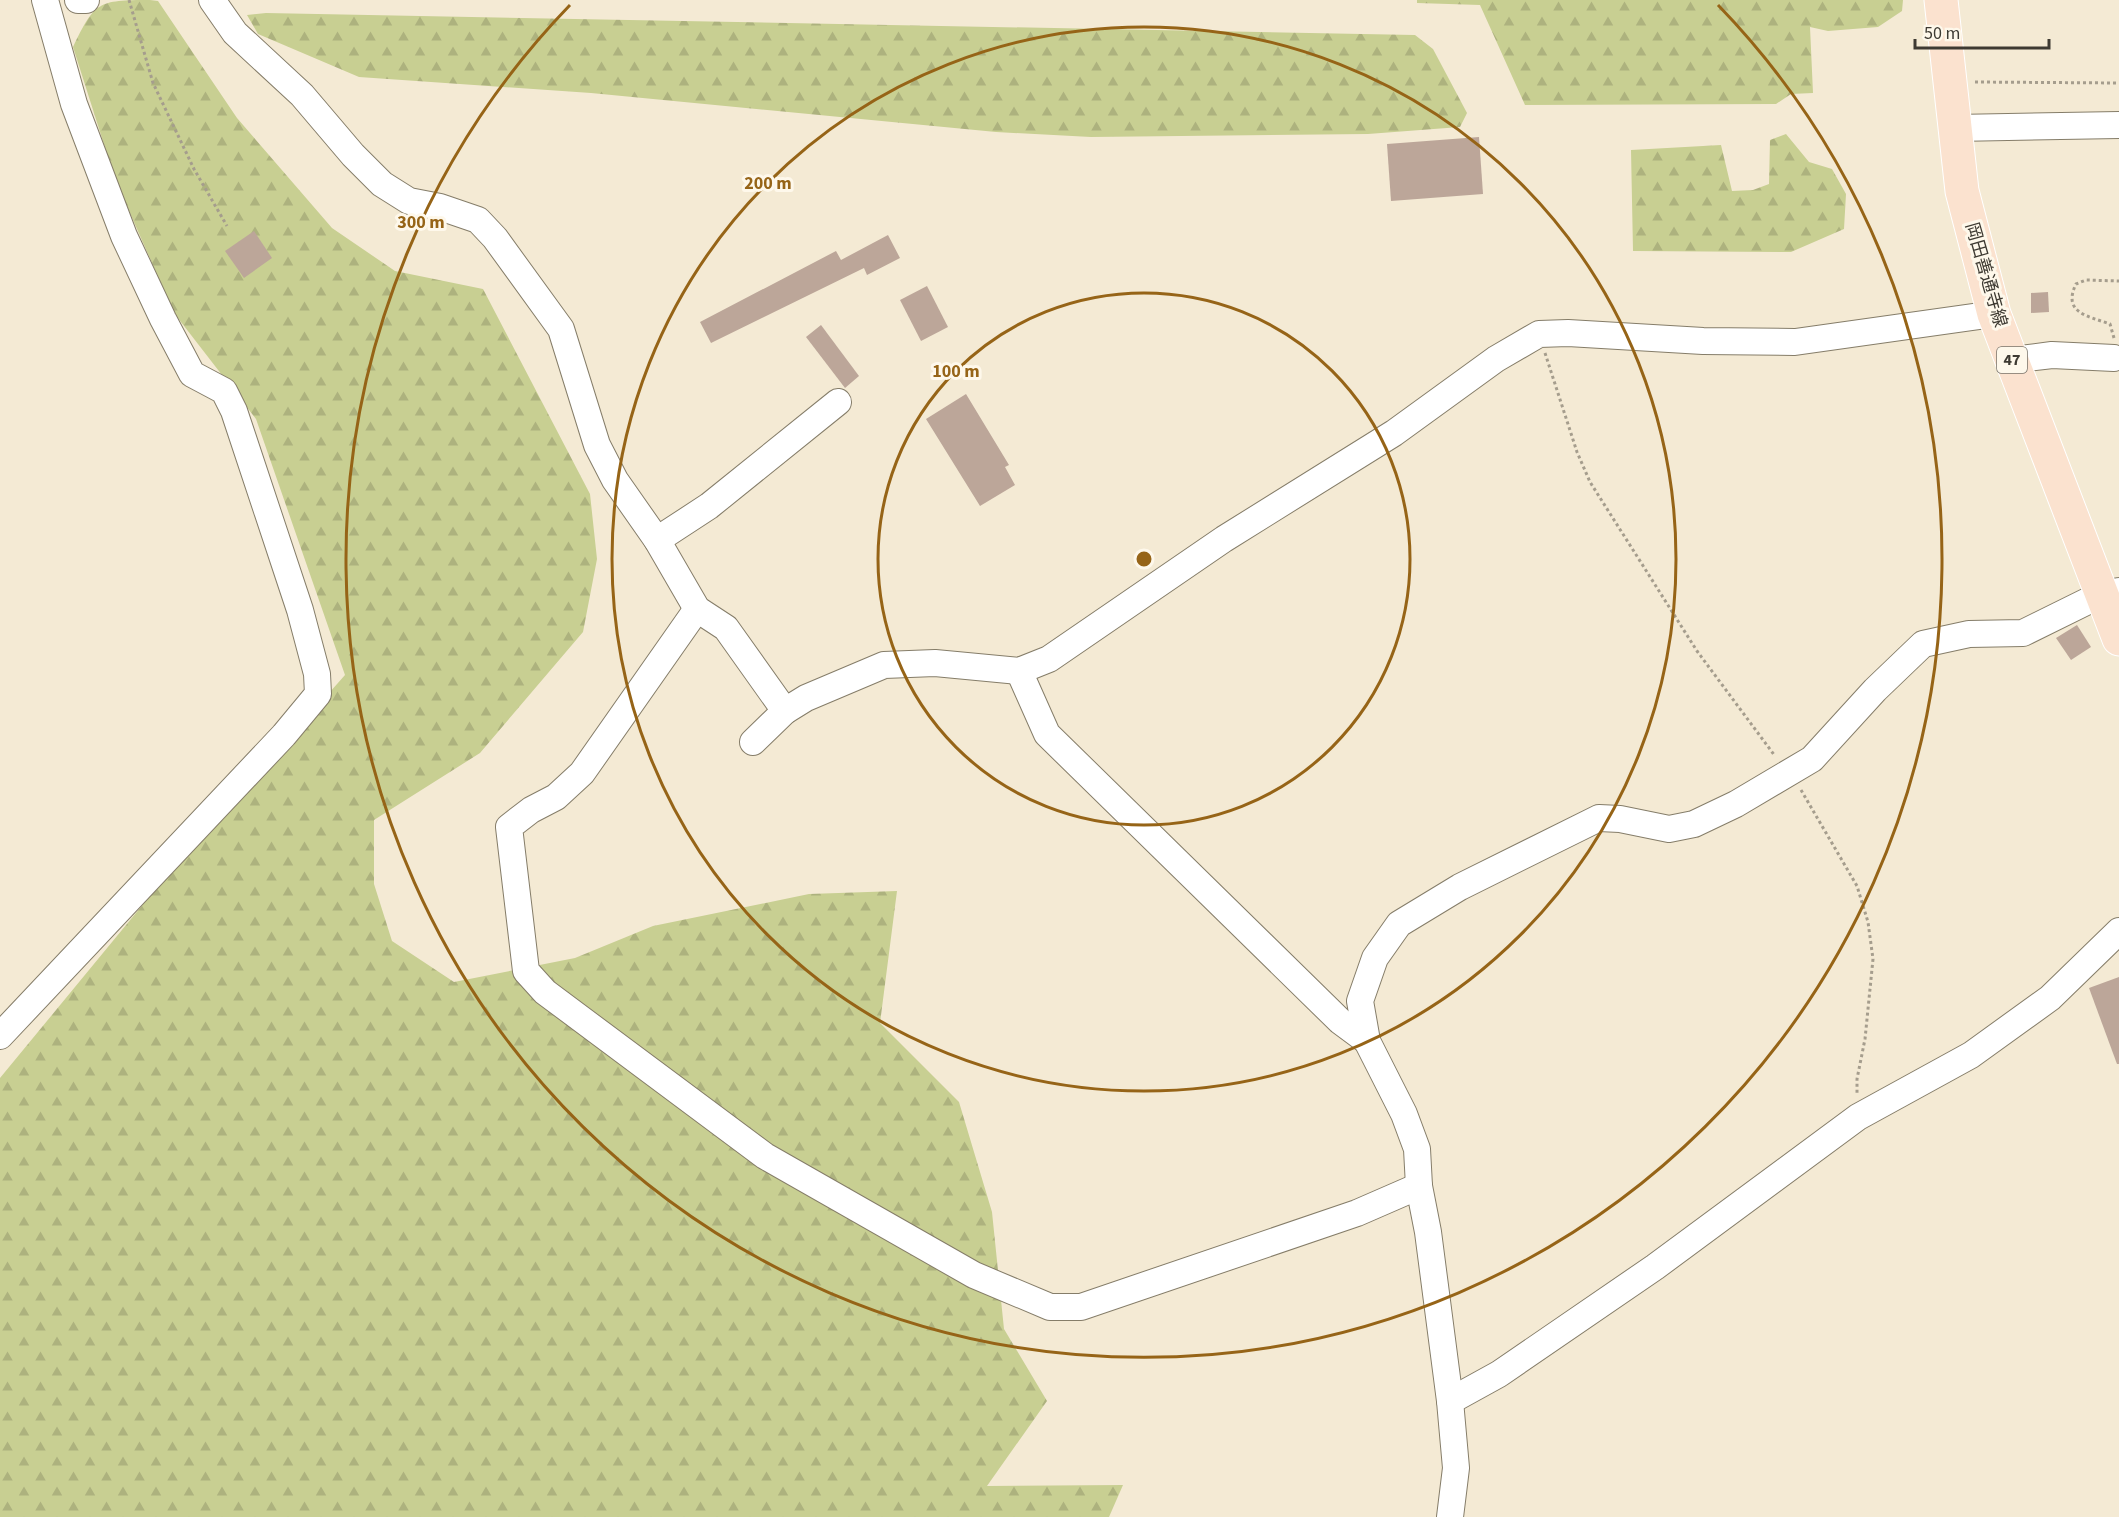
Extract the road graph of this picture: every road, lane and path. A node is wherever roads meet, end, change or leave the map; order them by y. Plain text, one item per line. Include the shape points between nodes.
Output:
1 (45, 0) edge
2 (78, 0) edge
3 (86, 0) edge
4 (129, 0) edge
5 (212, 0) edge
6 (1941, 0) edge
7 (1948, 75) junction
8 (2119, 83) edge
9 (2119, 125) edge
10 (1955, 128) junction
11 (227, 226) dead end
12 (2119, 281) edge
13 (1994, 314) junction
14 (1539, 334) junction
15 (2114, 358) joint
16 (2012, 360) junction
17 (838, 402) dead end
18 (657, 540) junction
19 (2110, 592) edge
20 (697, 609) junction
21 (2119, 639) edge
22 (1019, 671) junction
23 (785, 711) junction
24 (753, 742) dead end
25 (1779, 762) dead end
26 (1800, 788) dead end
27 (2119, 931) edge
28 (0, 1036) edge
29 (1367, 1041) junction
30 (1858, 1118) junction
31 (1419, 1186) junction
32 (1450, 1401) junction
33 (1450, 1517) edge

1 - 28 street via 74,104 124,236 192,374 224,391 234,411 300,610 317,674 318,694 284,735
2 - 3 street
4 - 11 path via 153,83 194,169
5 - 18 street via 235,33 303,95 382,184 409,201 478,220 495,237 561,329 597,445 615,480
6 - 7 main road, 岡田善通寺線 / 47
7 - 8 path
7 - 10 main road, 岡田善通寺線 / 47
9 - 10 street
10 - 13 main road, 岡田善通寺線 / 47 via 1962,191
12 - 15 path via 2086,280 2076,284 2072,294 2072,304 2078,312 2110,324 2114,332
13 - 14 street via 1795,342
13 - 16 main road, 岡田善通寺線 / 47
14 - 22 street via 1496,359 1394,433 1224,539 1049,659
14 - 25 path via 1590,482 1697,651
15 - 16 street via 2052,354
16 - 19 main road, 岡田善通寺線 / 47
17 - 18 street via 709,506
18 - 20 street
19 - 21 main road, 岡田善通寺線 / 47
19 - 29 street via 2023,633 1969,634 1923,644 1812,759 1694,824 1669,829 1599,818 1460,887 1399,924 1375,958 1359,1001
20 - 23 street via 726,628
20 - 31 street via 582,773 556,797 509,827 526,971 544,992 765,1156 974,1275 1050,1307 1081,1307 1358,1213
22 - 23 street via 935,663 884,665
22 - 29 street via 1047,734 1340,1021
23 - 24 street
26 - 30 path via 1857,886 1868,922 1872,959 1857,1079
27 - 30 street via 2050,998 1971,1055
29 - 31 street via 1417,1149
30 - 32 street via 1655,1268 1499,1374
31 - 32 street
32 - 33 street via 1455,1468

